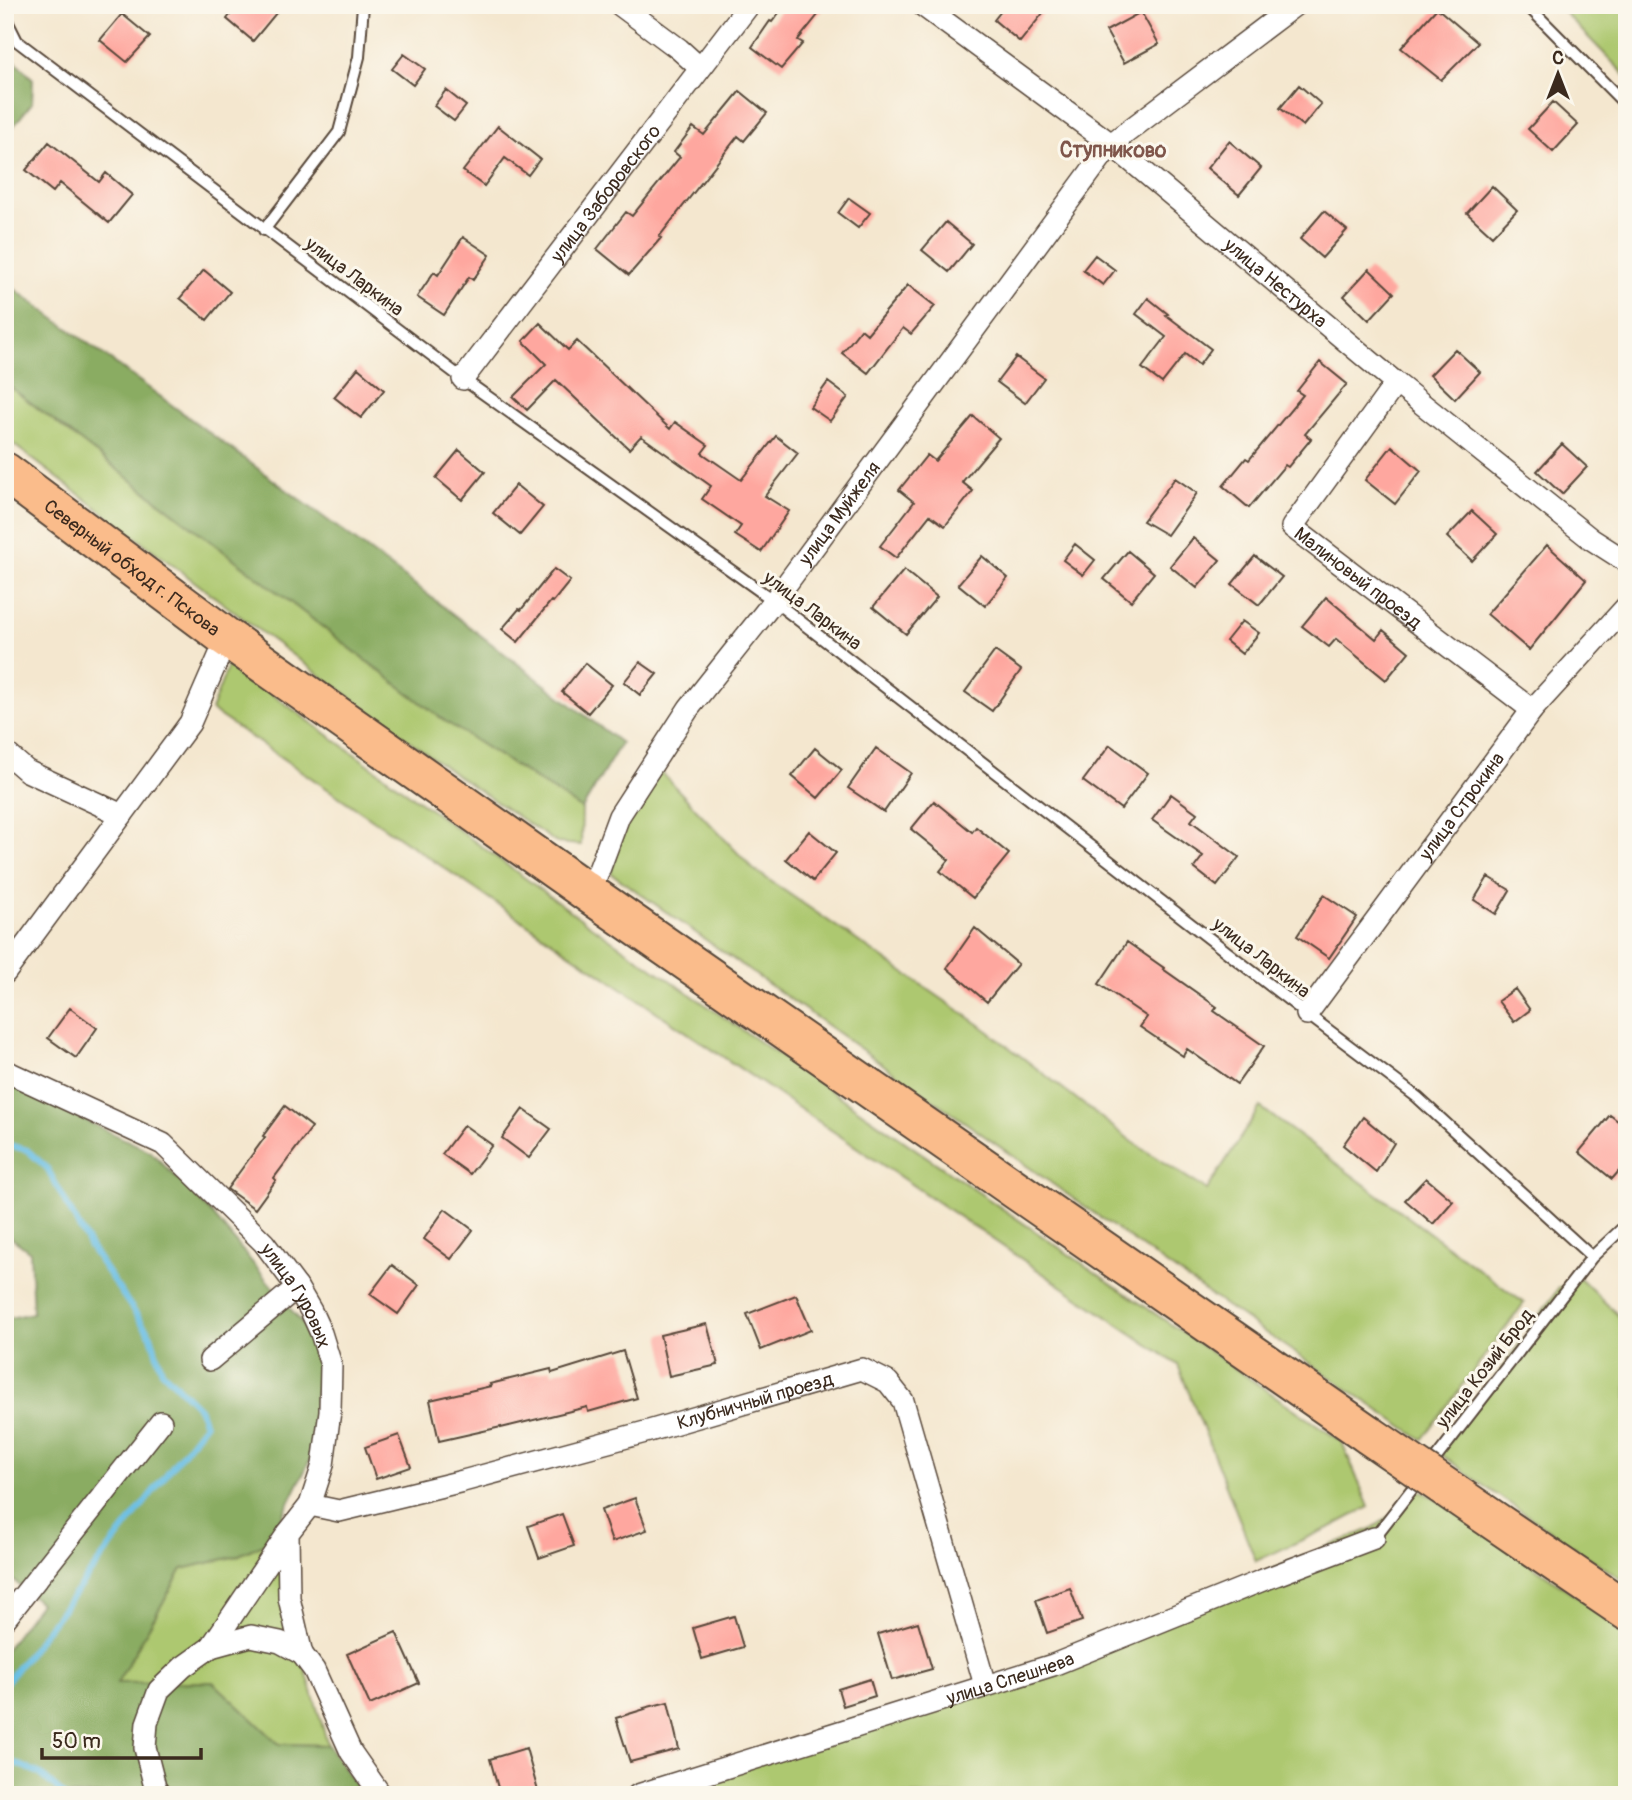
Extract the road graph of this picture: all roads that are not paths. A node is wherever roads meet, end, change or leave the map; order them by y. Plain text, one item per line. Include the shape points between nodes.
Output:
1 (363, 5) edge
2 (620, 5) edge
3 (748, 5) edge
4 (922, 5) edge
5 (1295, 5) edge
6 (1527, 5) edge
7 (5, 9) edge
8 (700, 68) junction
9 (1627, 106) edge
10 (1111, 144) junction
11 (264, 230) junction
12 (463, 379) junction
13 (1396, 383) junction
14 (5, 472) edge
15 (1627, 562) edge
16 (774, 601) junction
17 (1627, 606) edge
18 (226, 638) junction
19 (1532, 710) junction
20 (5, 752) edge
21 (122, 815) junction
22 (590, 894) junction
23 (5, 973) edge
24 (1307, 1014) junction
25 (5, 1070) edge
26 (1627, 1224) edge
27 (1592, 1257) junction
28 (297, 1287) junction
29 (211, 1360) dead end
30 (162, 1422) dead end
31 (310, 1505) junction
32 (288, 1533) junction
33 (1374, 1538) joint
34 (1627, 1611) edge
35 (5, 1619) edge
36 (211, 1647) junction
37 (302, 1654) junction
38 (985, 1685) junction
39 (160, 1795) edge
40 (381, 1795) edge
41 (638, 1795) edge

1 - 11 lane via 359,57 339,132
2 - 8 street
3 - 8 street, улица Заборовского
4 - 10 street, улица Нестурха
5 - 10 street
6 - 9 lane
7 - 11 lane, улица Ларкина via 17,41
8 - 12 street, улица Заборовского
10 - 13 street, улица Нестурха
10 - 16 street, улица Муйжеля
11 - 12 lane, улица Ларкина
12 - 16 lane, улица Ларкина
13 - 15 street, улица Нестурха via 1591,539
13 - 19 street, Малиновый проезд via 1292,527
14 - 18 highway, Северный обход г. Пскова
16 - 22 street, улица Муйжеля via 689,708 619,816
16 - 24 lane, улица Ларкина
17 - 19 street, улица Строкина
18 - 21 street via 190,723
18 - 22 highway, Северный обход г. Пскова
19 - 24 street, улица Строкина
20 - 21 street via 27,771
21 - 23 street
22 - 34 highway, Северный обход г. Пскова, bridge
24 - 27 lane, улица Ларкина via 1417,1097
25 - 28 street, улица Гуровых via 163,1144 264,1243
26 - 27 lane, улица Козий Брод
27 - 33 lane, улица Козий Брод
28 - 29 street
28 - 31 street, улица Гуровых via 321,1333 331,1365 323,1465
30 - 35 street
31 - 32 street, улица Гуровых
31 - 38 street, Клубничный проезд via 339,1511 451,1484 862,1369 888,1382 903,1401
32 - 36 street, улица Гуровых
32 - 37 street via 289,1598
33 - 38 street, улица Спешнева via 1053,1665
36 - 37 street via 251,1636 280,1642
36 - 39 street via 159,1690 147,1723 145,1748
37 - 40 street via 314,1670 351,1752
38 - 41 street, улица Спешнева

